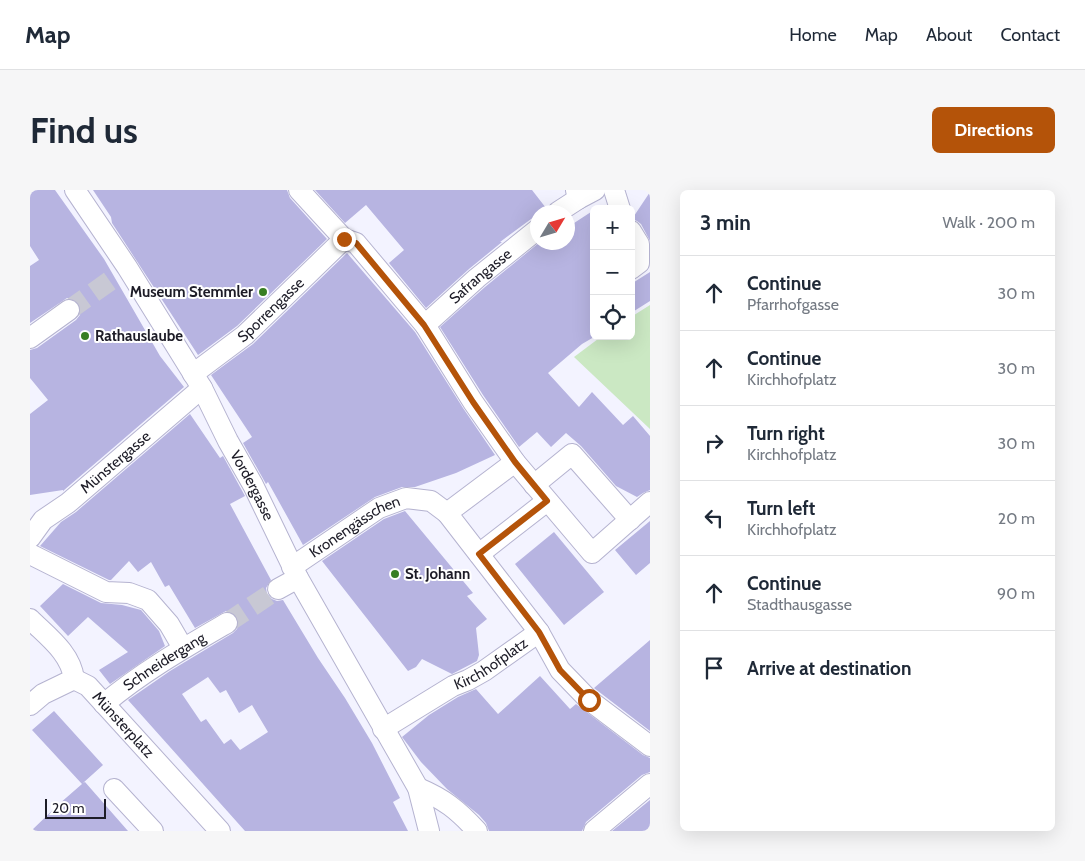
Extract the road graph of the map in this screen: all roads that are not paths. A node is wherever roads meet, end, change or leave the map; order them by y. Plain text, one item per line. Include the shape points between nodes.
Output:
1 (75, 190) edge
2 (299, 190) edge
3 (614, 190) edge
4 (583, 193) edge
5 (567, 205) edge
6 (619, 205) edge
7 (530, 235) edge
8 (635, 238) edge
9 (344, 239) junction
10 (635, 266) edge
11 (69, 310) tunnel mouth
12 (424, 325) junction
13 (30, 338) edge
14 (198, 381) junction
15 (515, 462) junction
16 (534, 485) junction
17 (547, 501) junction
18 (650, 502) edge
19 (447, 513) junction
20 (630, 520) junction
21 (30, 538) edge
22 (30, 554) edge
23 (479, 554) junction
24 (295, 572) junction
25 (278, 589) tunnel mouth
26 (30, 619) edge
27 (227, 623) tunnel mouth
28 (539, 632) junction
29 (184, 648) junction
30 (74, 679) junction
31 (104, 704) junction
32 (30, 705) edge
33 (384, 729) junction
34 (650, 746) edge
35 (650, 784) edge
36 (114, 788) dead end
37 (418, 788) junction
38 (153, 831) edge
39 (220, 831) edge
40 (429, 831) edge
41 (477, 831) edge
42 (594, 831) edge

1 - 14 street, Vordergasse via 121,273
2 - 9 street
3 - 6 street
4 - 5 street
7 - 12 street, Safrangasse
8 - 10 street via 639,244 639,263
9 - 12 street via 356,243
9 - 14 street, Sporrengasse
11 - 13 street
12 - 15 street
14 - 21 street, Münstergasse via 68,503 43,520
14 - 24 street, Vordergasse via 254,485
15 - 16 street
15 - 19 street
16 - 17 street
16 - 20 street via 572,454
17 - 20 street via 592,553
17 - 23 street
18 - 20 street
19 - 23 street, Kirchhofplatz
19 - 24 street, Kronengässchen via 431,501 406,498 379,508
22 - 29 street via 106,592 129,593 148,600
23 - 28 street, Kirchhofplatz
24 - 25 street
24 - 33 street, Vordergasse
26 - 30 street via 68,658
27 - 29 street, Schneidergang
28 - 33 street, Kirchhofplatz via 484,671 452,686
28 - 34 street via 560,670 589,700
29 - 31 street, Schneidergang via 126,685
30 - 31 street, Münsterplatz via 88,686
30 - 32 street via 43,694
31 - 39 street, Münsterplatz
33 - 37 street, Vordergasse
35 - 42 street
36 - 38 street
37 - 40 street, Vordergasse
37 - 41 street via 439,797

